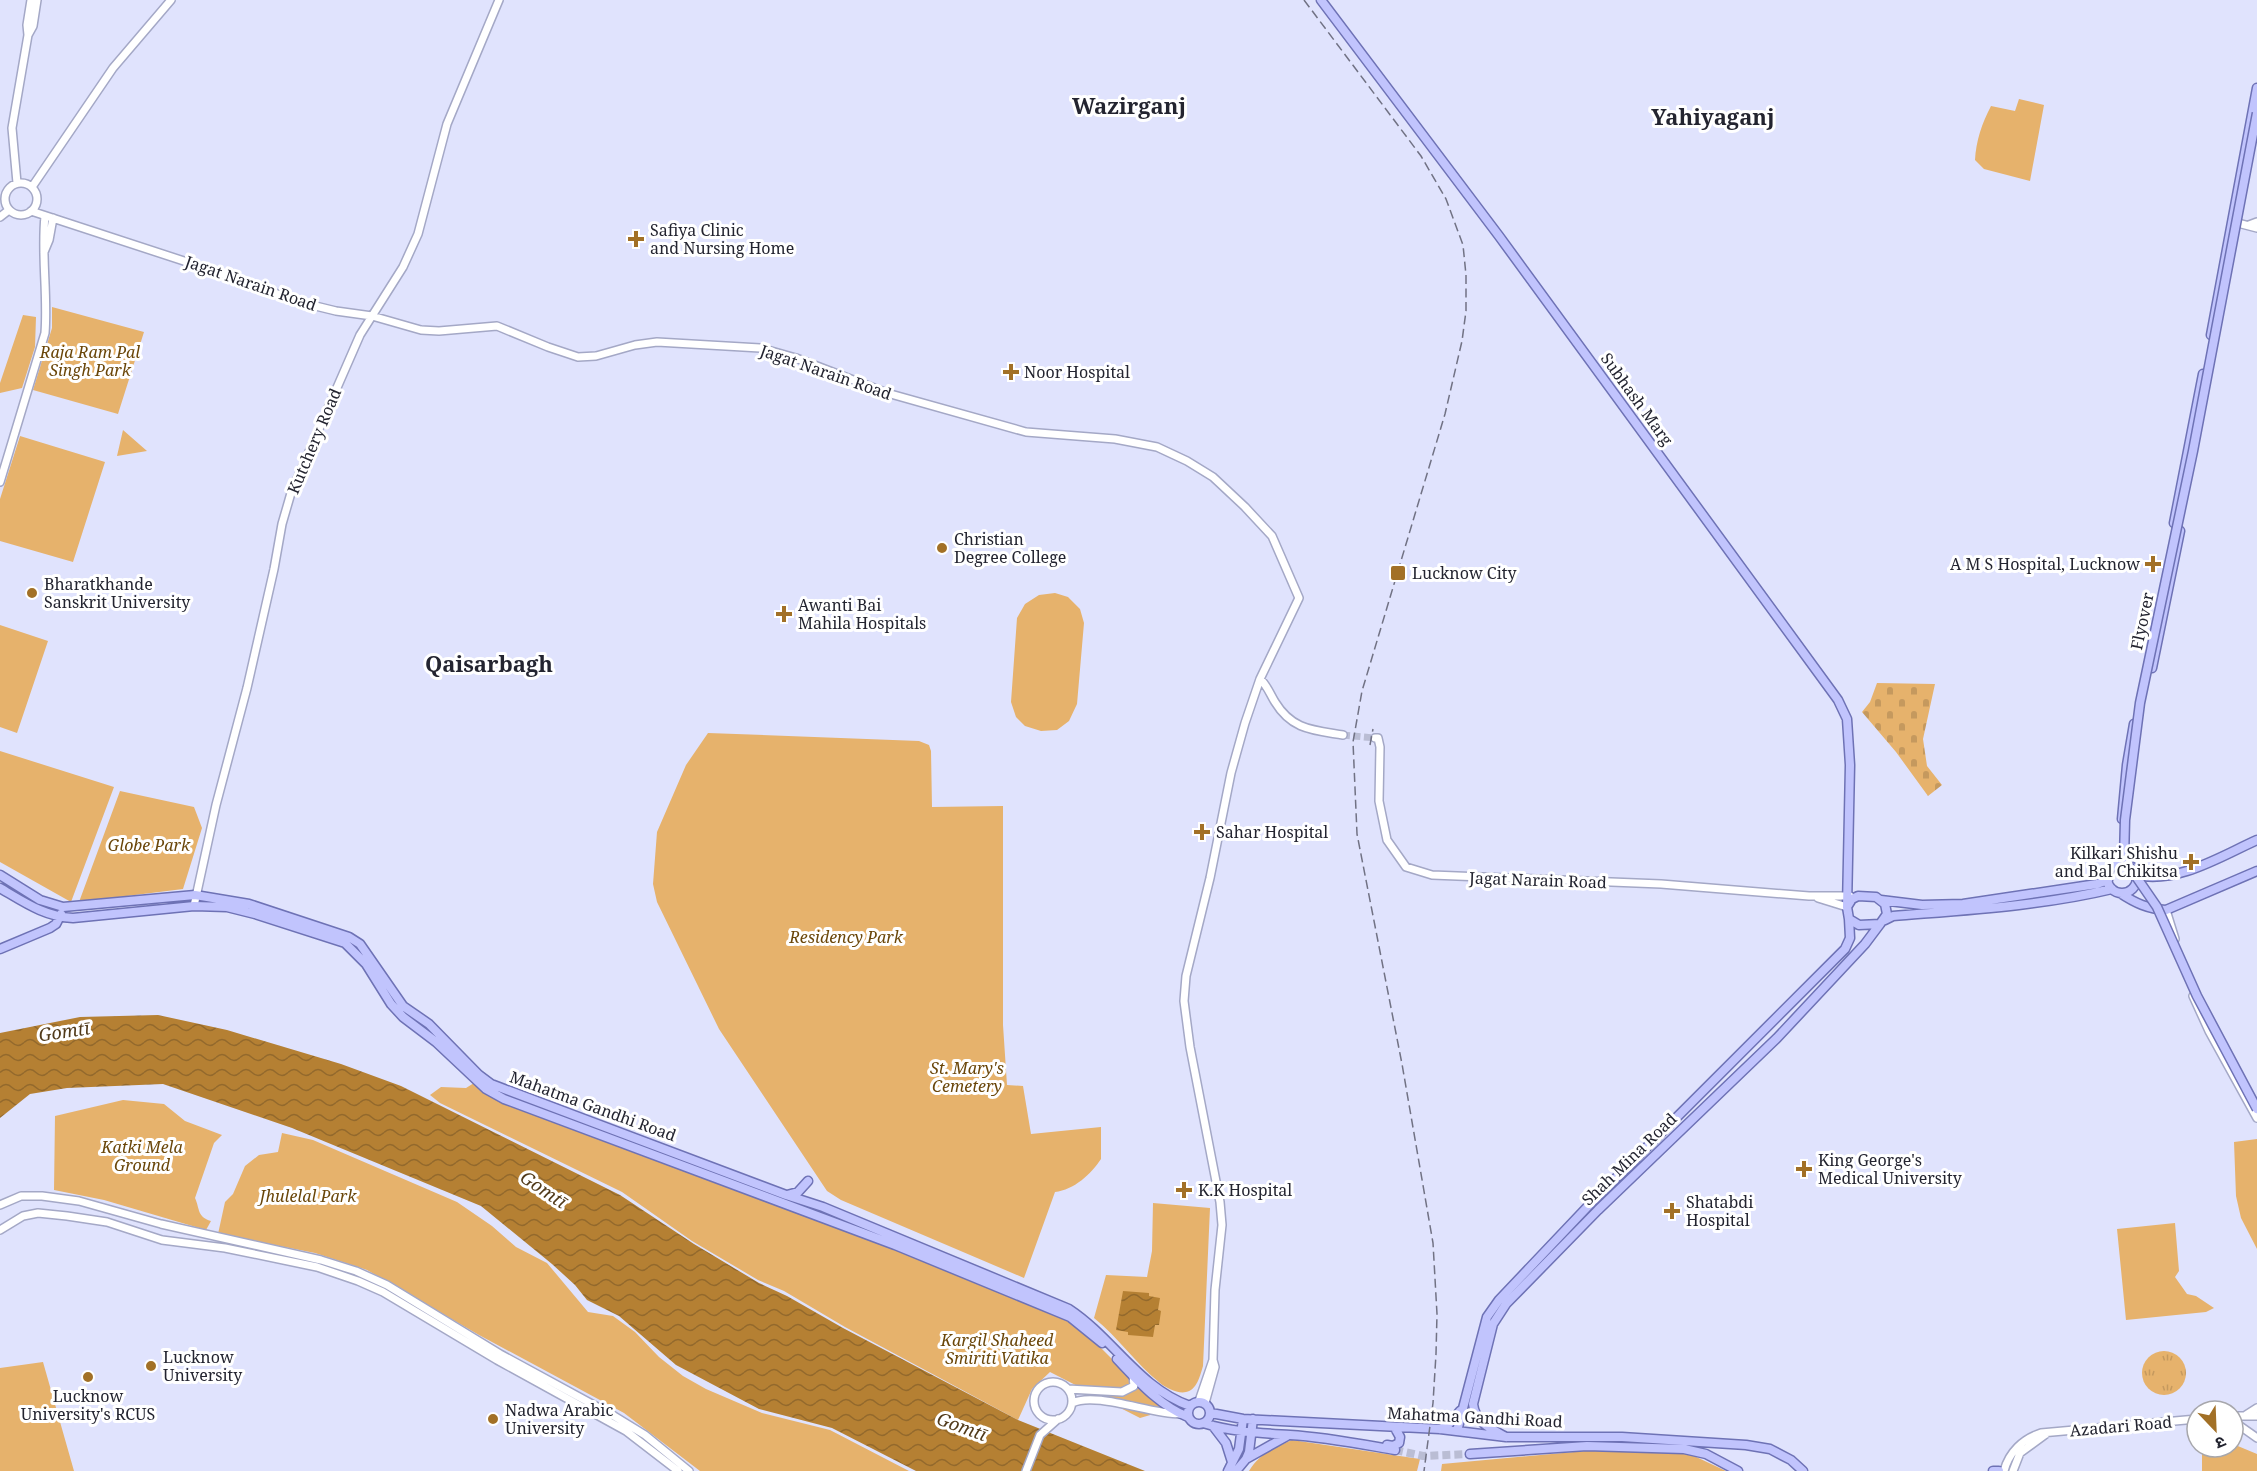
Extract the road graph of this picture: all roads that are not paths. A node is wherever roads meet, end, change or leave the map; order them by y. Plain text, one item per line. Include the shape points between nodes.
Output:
1 (31, 0) edge
2 (37, 0) edge
3 (171, 0) edge
4 (500, 0) edge
5 (1321, 0) edge
6 (28, 35) junction
7 (2257, 88) edge
8 (2257, 113) edge
9 (2257, 126) edge
10 (17, 183) junction
11 (32, 187) junction
12 (3, 190) edge
13 (9, 210) junction
14 (31, 211) junction
15 (45, 216) junction
16 (0, 217) edge
17 (53, 218) junction
18 (2235, 222) junction
19 (2257, 222) edge
20 (2249, 225) junction
21 (2257, 228) edge
22 (44, 252) junction
23 (372, 316) junction
24 (2208, 371) junction
25 (0, 482) edge
26 (1260, 679) junction
27 (1343, 735) tunnel mouth
28 (1375, 738) dead end
29 (2257, 840) edge
30 (1849, 846) junction
31 (2119, 864) junction
32 (2130, 866) junction
33 (2257, 871) edge
34 (0, 875) edge
35 (2136, 876) junction
36 (2113, 887) junction
37 (0, 888) edge
38 (195, 895) junction
39 (1809, 896) junction
40 (1847, 896) junction
41 (1858, 896) junction
42 (1881, 900) junction
43 (1989, 904) junction
44 (194, 906) junction
45 (1847, 907) junction
46 (63, 908) junction
47 (2166, 910) junction
48 (61, 918) junction
49 (1849, 919) junction
50 (295, 922) junction
51 (1883, 922) junction
52 (0, 949) edge
53 (1796, 999) junction
54 (1805, 1008) junction
55 (1721, 1075) junction
56 (1730, 1083) junction
57 (2257, 1109) edge
58 (1681, 1115) junction
59 (2257, 1118) edge
60 (1689, 1122) junction
61 (1618, 1177) junction
62 (808, 1181) dead end
63 (1626, 1185) junction
64 (786, 1195) junction
65 (0, 1205) edge
66 (0, 1230) edge
67 (1132, 1375) junction
68 (1068, 1389) junction
69 (1202, 1402) junction
70 (1072, 1403) junction
71 (1190, 1406) junction
72 (1462, 1408) junction
73 (1211, 1413) junction
74 (1040, 1414) junction
75 (1185, 1416) junction
76 (1058, 1419) junction
77 (1243, 1419) junction
78 (1253, 1419) junction
79 (2185, 1420) edge
80 (1208, 1425) junction
81 (1043, 1427) junction
82 (1395, 1428) junction
83 (1440, 1429) junction
84 (1457, 1431) junction
85 (1240, 1432) junction
86 (1251, 1433) junction
87 (2046, 1434) junction
88 (1290, 1435) junction
89 (1506, 1437) junction
90 (1707, 1442) junction
91 (1368, 1446) junction
92 (1395, 1450) tunnel mouth
93 (1470, 1454) tunnel mouth
94 (1706, 1454) junction
95 (1246, 1459) junction
96 (1232, 1468) edge
97 (678, 1471) edge
98 (689, 1471) edge
99 (1026, 1471) edge
100 (1738, 1471) edge
101 (1803, 1471) edge
102 (1993, 1471) edge
103 (1999, 1471) edge
104 (2004, 1471) edge
105 (2013, 1471) edge

1 - 6 street
2 - 6 street
3 - 11 street via 113,68
4 - 23 street, Kutchery Road via 447,123 418,234 403,267
5 - 30 main road, Subhash Marg via 1838,700 1847,719
6 - 10 street via 12,128
7 - 18 main road
8 - 57 main road, Flyover, bridge via 2193,452 2140,703 2124,859 2157,907 2197,996
9 - 18 main road
10 - 11 street
10 - 12 street
11 - 14 street via 37,200
12 - 13 street
13 - 14 street via 20,215
13 - 16 street
14 - 15 street, Jagat Narain Road
15 - 17 street, Jagat Narain Road
15 - 22 street
17 - 22 street
17 - 23 street, Jagat Narain Road via 295,301
18 - 20 street
18 - 24 main road
19 - 20 street
20 - 21 street
22 - 25 street via 45,333
23 - 26 street, Jagat Narain Road via 421,330 497,326 578,357 657,342 760,348 887,393 1026,432 1115,439 1156,447 1213,477 1272,536 1299,598
23 - 38 street, Kutchery Road via 360,335 291,493 248,688
24 - 31 main road via 2135,716
24 - 32 main road via 2169,588 2140,720 2127,823
26 - 27 street via 1290,722
26 - 69 street, Jagat Narain Road via 1231,773 1186,976 1184,1001 1190,1047 1222,1225 1213,1360
28 - 39 street, Jagat Narain Road via 1380,747 1379,801 1387,840 1406,867 1432,875 1661,884
29 - 35 main road via 2184,872
30 - 40 main road, Subhash Marg
30 - 41 main road, Subhash Marg via 1853,889
31 - 32 main road
31 - 36 main road via 2110,870
32 - 35 main road
33 - 47 main road
34 - 46 main road, Mahatma Gandhi Road via 40,900
35 - 36 main road via 2129,891
36 - 43 main road via 2085,895
36 - 47 main road via 2152,910
37 - 48 main road, Mahatma Gandhi Road
38 - 44 street, Kutchery Road
38 - 46 main road, Mahatma Gandhi Road
38 - 50 main road, Mahatma Gandhi Road via 249,904
39 - 40 street, Jagat Narain Road
39 - 45 street, Jagat Narain Road
40 - 41 street, Jagat Narain Road
40 - 45 main road, Subhash Marg
41 - 42 main road
41 - 45 main road
42 - 43 main road via 1922,905
42 - 51 main road via 1887,909
43 - 51 main road via 1893,916
44 - 48 main road, Mahatma Gandhi Road
44 - 50 main road, Mahatma Gandhi Road via 227,907
45 - 49 main road
46 - 48 main road
47 - 59 street via 2191,992
48 - 52 main road via 50,928
49 - 51 main road via 1857,925 1876,926
49 - 53 main road, Shah Mina Road via 1850,938 1845,949
50 - 64 main road, Mahatma Gandhi Road via 340,933 360,944 403,1006 429,1024 491,1084
50 - 67 main road, Mahatma Gandhi Road via 345,943 366,964 403,1017 436,1041 486,1089 504,1099 895,1245 1070,1317
51 - 54 main road, Shah Mina Road
53 - 54 main road
53 - 55 main road, Shah Mina Road
54 - 56 main road, Shah Mina Road
55 - 56 main road
55 - 58 main road, Shah Mina Road
56 - 60 main road, Shah Mina Road
58 - 60 main road
58 - 61 main road, Shah Mina Road
60 - 63 main road, Shah Mina Road
61 - 63 main road
61 - 72 main road, Shah Mina Road via 1487,1317
62 - 64 main road via 798,1192
63 - 89 main road, Shah Mina Road via 1547,1260 1493,1324 1473,1404 1482,1422
64 - 71 main road, Mahatma Gandhi Road via 1069,1309 1085,1319 1150,1384
65 - 98 street via 21,1196 79,1201 356,1271 614,1416 645,1435
66 - 97 street via 23,1216 67,1216 107,1222 162,1240 295,1262 358,1281 626,1431
67 - 68 street via 1134,1386 1122,1392
67 - 75 main road, Mahatma Gandhi Road via 1165,1405
68 - 70 street
68 - 74 street via 1056,1382 1041,1386 1034,1400
69 - 71 main road
69 - 73 main road
70 - 75 street via 1096,1400
70 - 76 street via 1068,1413
71 - 75 main road
72 - 83 main road
72 - 84 main road, Shah Mina Road
73 - 77 main road, Mahatma Gandhi Road
73 - 80 main road
74 - 76 street via 1046,1419
74 - 81 street
75 - 80 main road
76 - 81 street
77 - 78 main road, Mahatma Gandhi Road
77 - 85 main road
78 - 82 main road, Mahatma Gandhi Road
78 - 86 main road
79 - 87 street, Azadari Road
80 - 85 main road
80 - 96 main road via 1226,1443
81 - 99 street
82 - 83 main road, Mahatma Gandhi Road
82 - 91 main road via 1401,1437 1397,1445
83 - 84 main road, Mahatma Gandhi Road
84 - 89 main road, Mahatma Gandhi Road
85 - 86 main road
85 - 96 main road
86 - 88 main road
86 - 95 main road
87 - 104 street via 2035,1435 2016,1449
87 - 105 street via 2020,1453
88 - 91 main road
88 - 95 main road
89 - 90 main road, Mahatma Gandhi Road
90 - 94 main road
90 - 101 main road, Mahatma Gandhi Road via 1770,1449
91 - 92 main road
93 - 94 main road, Mahatma Gandhi Road via 1587,1446 1684,1449
94 - 100 main road, Mahatma Gandhi Road
95 - 96 main road
102 - 103 main road

